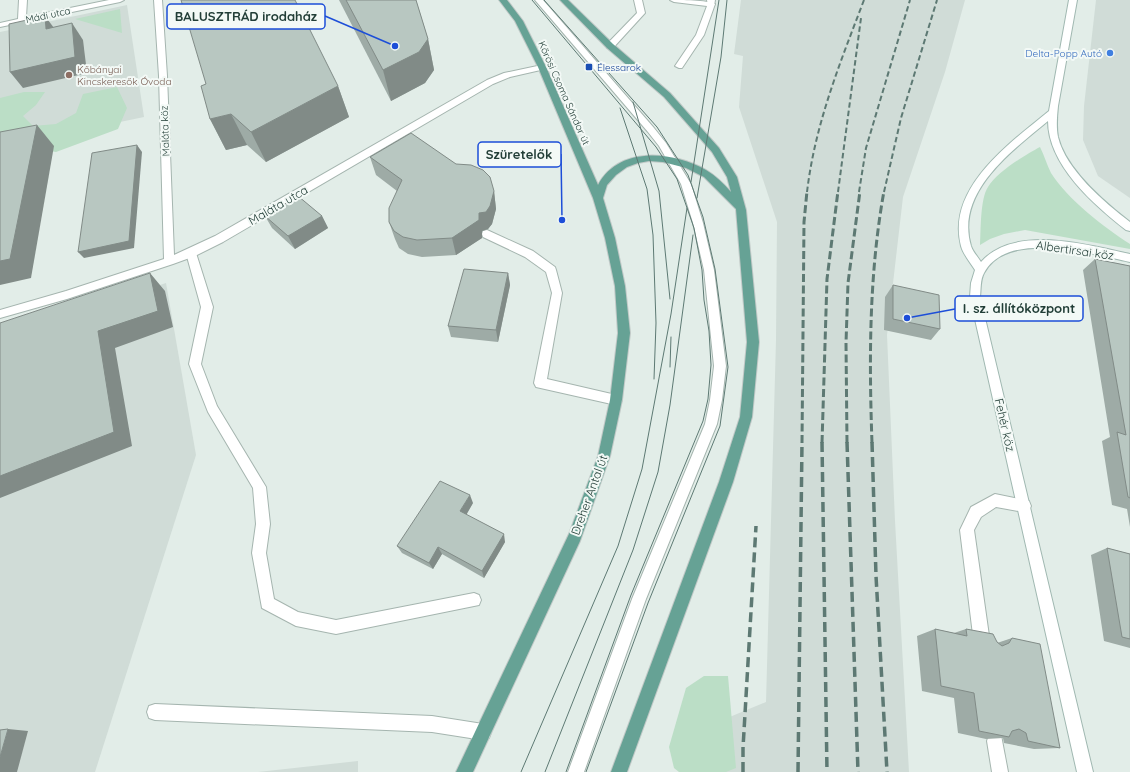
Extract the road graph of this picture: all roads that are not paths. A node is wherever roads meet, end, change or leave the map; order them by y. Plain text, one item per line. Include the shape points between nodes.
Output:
1 (23, 0) edge
2 (120, 0) edge
3 (158, 0) edge
4 (503, 0) edge
5 (539, 0) edge
6 (564, 0) edge
7 (638, 0) edge
8 (674, 0) edge
9 (1073, 0) edge
10 (711, 2) edge
11 (22, 20) junction
12 (0, 25) edge
13 (610, 46) junction
14 (679, 66) dead end
15 (542, 67) junction
16 (1052, 113) junction
17 (671, 159) junction
18 (598, 198) junction
19 (741, 210) junction
20 (1130, 227) edge
21 (487, 234) dead end
22 (192, 253) junction
23 (1130, 258) edge
24 (169, 262) junction
25 (980, 269) junction
26 (0, 314) edge
27 (616, 400) junction
28 (1024, 506) junction
29 (474, 600) dead end
30 (982, 643) edge
31 (155, 712) dead end
32 (483, 732) junction
33 (995, 741) edge
34 (464, 772) edge
35 (576, 772) edge
36 (618, 772) edge
37 (1000, 772) edge
38 (1085, 772) edge

1 - 11 street
2 - 11 street, Mádi utca
3 - 24 street, Maláta köz
4 - 15 main road, Kőrösi Csoma Sándor út via 519,21
5 - 17 street via 625,99
6 - 13 main road
7 - 13 street via 641,13
8 - 10 street
9 - 16 street
10 - 14 street via 700,35
11 - 12 street, Mádi utca
13 - 19 main road via 667,95 716,150 732,177
15 - 18 main road, Kőrösi Csoma Sándor út
15 - 22 street, Maláta utca via 507,75 490,82
16 - 20 street via 1054,138 1074,174
16 - 25 street via 1010,147 985,173 969,197 963,228 966,247
17 - 18 main road via 650,158 628,163 612,174 603,185
17 - 19 main road via 709,176 724,189
17 - 35 street via 689,192 709,270 720,366 716,400 711,424 640,599
18 - 27 main road, Dreher Antal út via 620,286 624,333
19 - 36 main road via 753,342 746,417 726,482
21 - 27 street via 529,254 551,270 557,293 540,383
22 - 24 street, Maláta utca
22 - 29 street via 206,307 195,364 212,408 259,487 263,524 259,553 267,603 296,619 336,627
23 - 25 street, Albertirsai köz via 1049,244 1027,244 1006,248 991,257
24 - 26 street, Maláta utca
25 - 28 street, Fehér köz via 975,297
27 - 32 main road, Dreher Antal út via 604,456 575,536
28 - 30 street via 995,500 976,512 967,530
28 - 38 street, Fehér köz
31 - 32 street via 432,724
32 - 34 main road, Dreher Antal út
33 - 37 street

